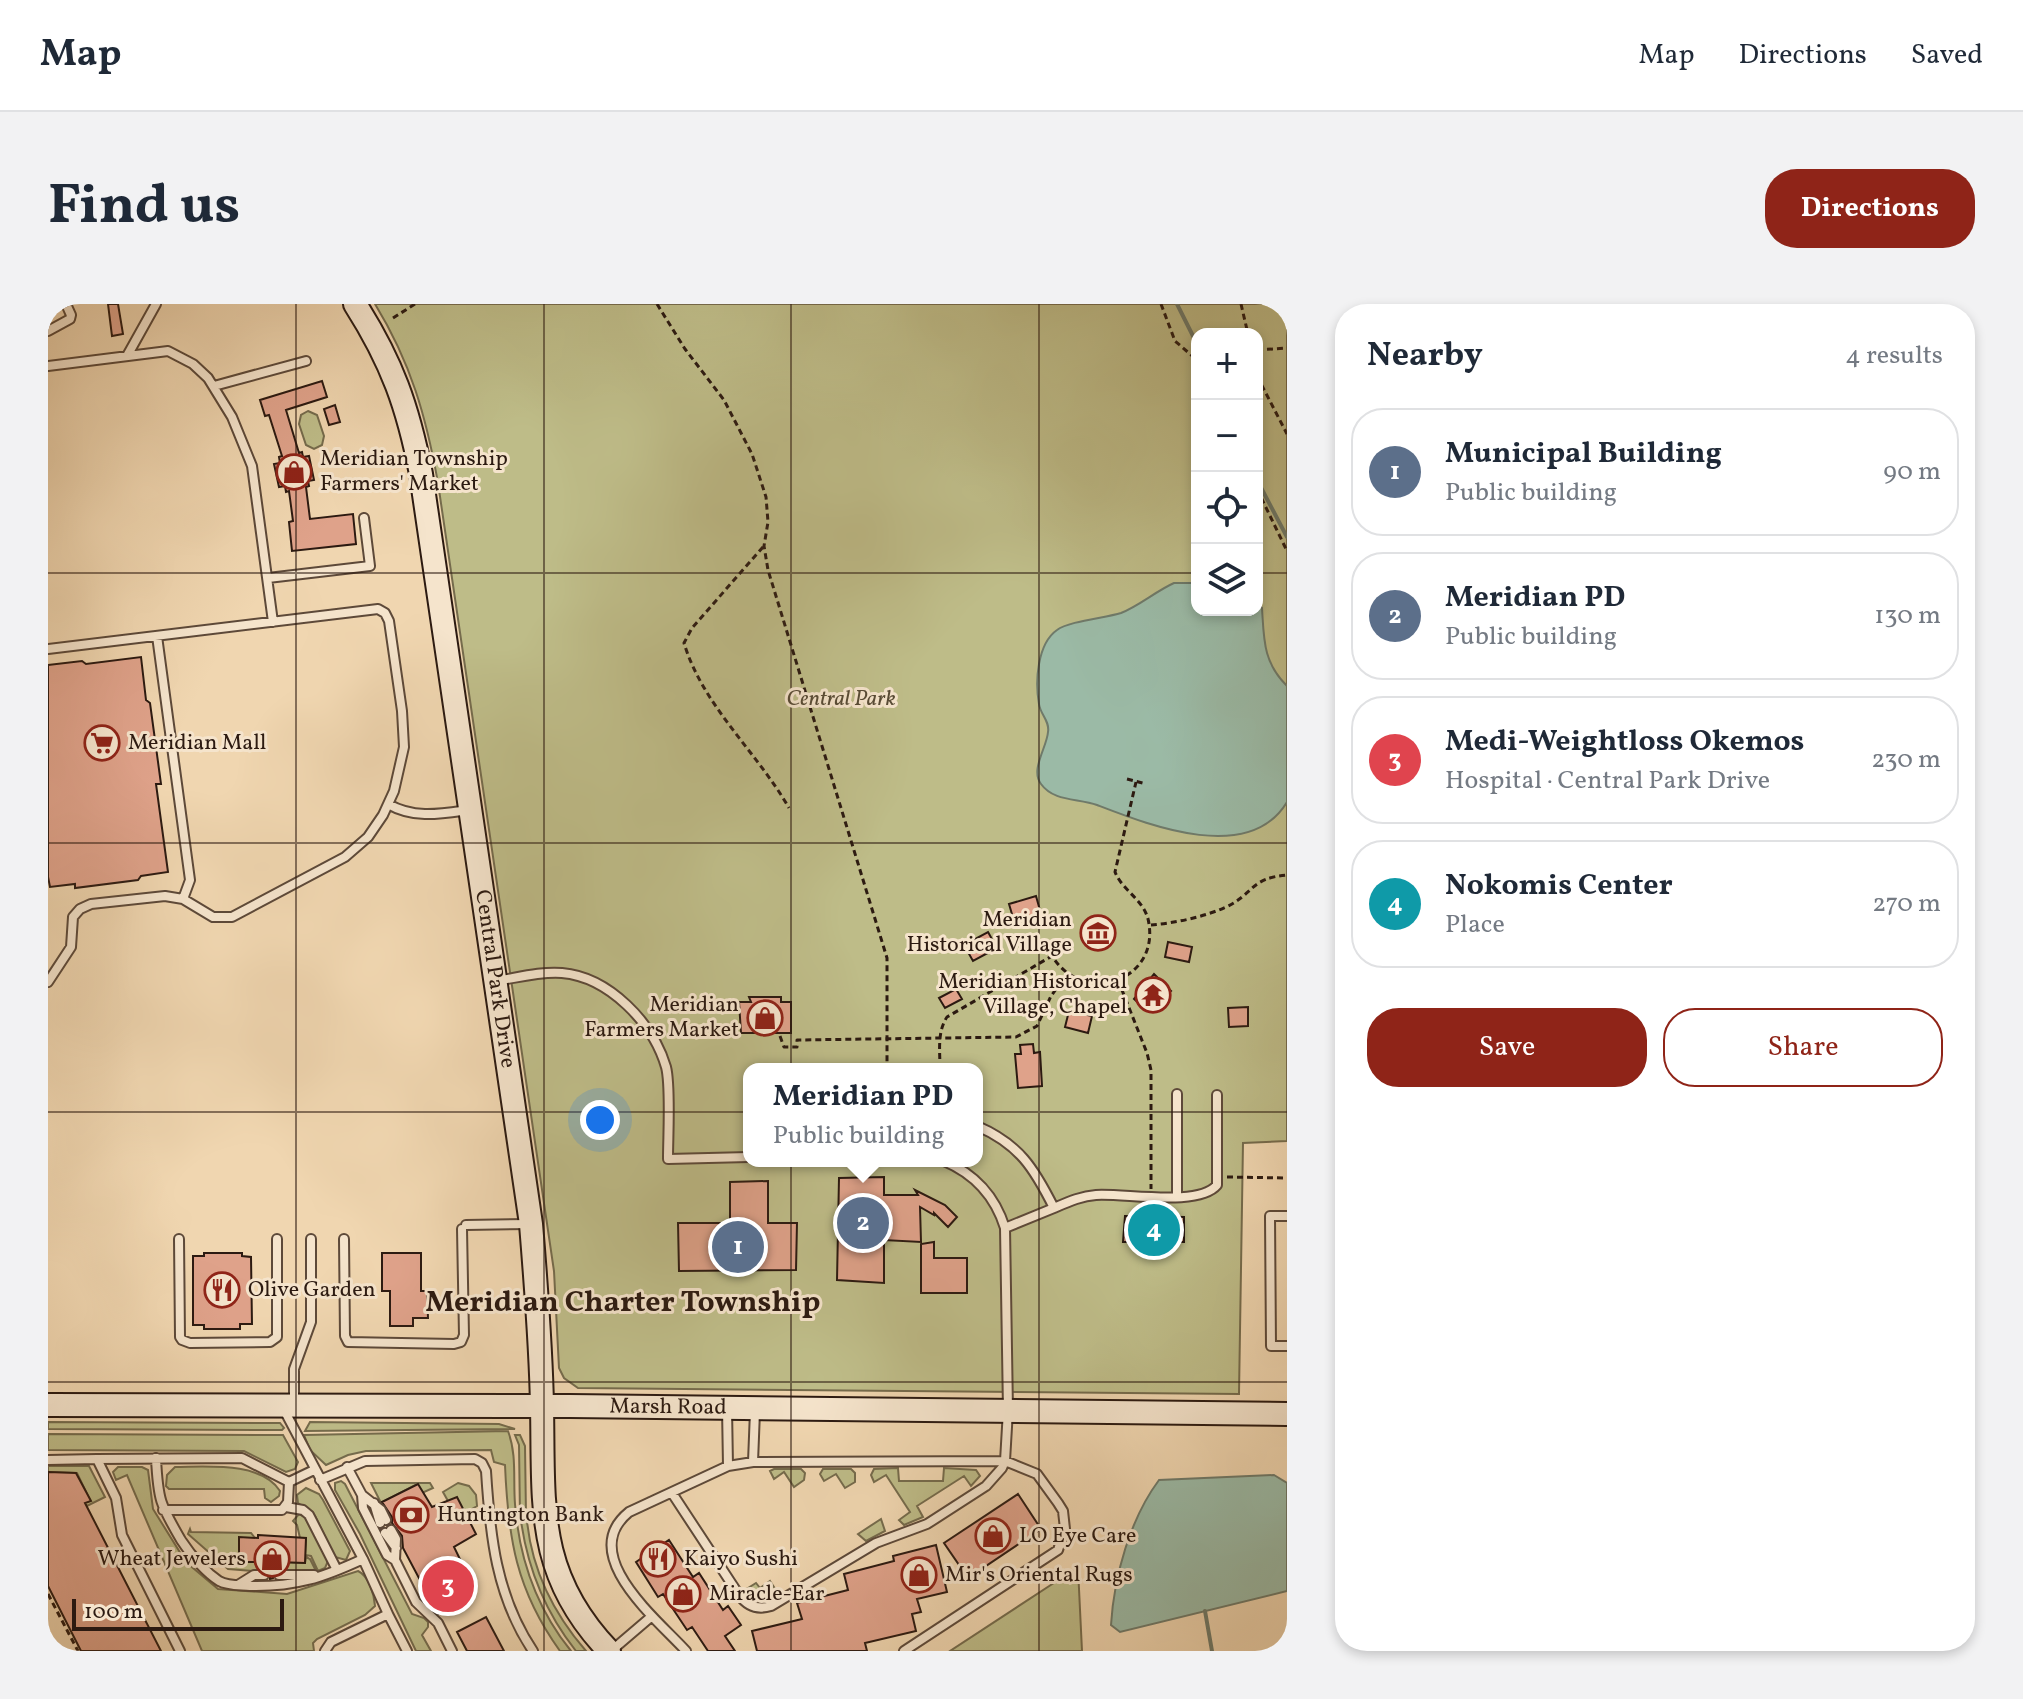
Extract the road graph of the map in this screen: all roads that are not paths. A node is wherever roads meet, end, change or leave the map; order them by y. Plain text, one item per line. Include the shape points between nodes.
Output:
1 (66, 304) edge
2 (156, 304) edge
3 (355, 304) edge
4 (48, 331) edge
5 (127, 356) junction
6 (306, 361) dead end
7 (48, 366) edge
8 (214, 386) junction
9 (364, 518) dead end
10 (268, 578) junction
11 (273, 622) junction
12 (157, 636) junction
13 (48, 649) edge
14 (388, 804) junction
15 (469, 810) junction
16 (183, 899) junction
17 (48, 982) edge
18 (494, 982) junction
19 (1177, 1094) dead end
20 (1217, 1095) dead end
21 (983, 1129) edge
22 (743, 1157) edge
23 (958, 1167) edge
24 (1177, 1196) junction
25 (1054, 1208) junction
26 (1287, 1216) edge
27 (531, 1224) junction
28 (1005, 1228) junction
29 (179, 1239) dead end
30 (277, 1239) dead end
31 (311, 1239) dead end
32 (344, 1239) dead end
33 (1287, 1346) edge
34 (48, 1405) edge
35 (288, 1406) junction
36 (542, 1406) junction
37 (727, 1407) junction
38 (755, 1408) junction
39 (1008, 1410) junction
40 (1287, 1414) edge
41 (156, 1458) junction
42 (97, 1459) junction
43 (48, 1460) edge
44 (1005, 1461) junction
45 (753, 1462) junction
46 (728, 1466) junction
47 (347, 1467) junction
48 (314, 1470) junction
49 (320, 1480) junction
50 (289, 1482) junction
51 (672, 1493) junction
52 (362, 1495) junction
53 (286, 1507) junction
54 (163, 1510) junction
55 (383, 1521) dead end
56 (388, 1531) dead end
57 (363, 1559) junction
58 (395, 1560) junction
59 (337, 1570) junction
60 (264, 1575) dead end
61 (279, 1575) dead end
62 (322, 1575) junction
63 (237, 1585) junction
64 (388, 1614) junction
65 (652, 1616) junction
66 (48, 1644) edge
67 (52, 1651) edge
68 (180, 1651) edge
69 (325, 1651) edge
70 (407, 1651) edge
71 (452, 1651) edge
72 (533, 1651) edge
73 (610, 1651) edge
74 (686, 1651) edge
75 (904, 1651) edge

1 - 4 lane via 70,319
2 - 5 lane
3 - 15 street, Central Park Drive via 396,377 411,421
5 - 7 lane
5 - 8 lane via 177,354
6 - 8 lane
8 - 10 lane via 252,466
9 - 10 lane via 370,566
10 - 11 lane
11 - 12 lane
11 - 14 lane via 374,608 388,616 404,729 402,762
12 - 13 lane
12 - 16 lane via 190,880
14 - 15 lane via 422,815
14 - 16 lane via 368,837 345,857 239,914 213,917
15 - 18 street, Central Park Drive
16 - 17 lane via 156,896 80,909 71,923 71,947
18 - 22 lane via 559,972 593,981 617,997 644,1024 667,1068 668,1159
18 - 27 street, Central Park Drive
19 - 24 lane
20 - 24 lane via 1217,1185 1204,1195
21 - 25 lane via 1002,1137 1026,1159
23 - 28 lane via 994,1200
24 - 25 lane via 1092,1195
25 - 28 lane
26 - 33 lane via 1270,1216 1271,1346
27 - 32 lane via 464,1227 464,1335 458,1344 348,1342
27 - 36 street, Central Park Drive
28 - 39 lane
29 - 30 lane via 180,1337 190,1343 270,1342 277,1337
31 - 35 lane via 311,1322
34 - 35 street, Marsh Road
35 - 36 street, Marsh Road
35 - 48 lane
36 - 37 street, Marsh Road
36 - 73 street, Central Park Drive via 550,1550 573,1607
37 - 38 street, Marsh Road
37 - 46 lane
38 - 39 street, Marsh Road
38 - 45 lane
39 - 40 street, Marsh Road
39 - 44 lane
41 - 42 lane
41 - 50 lane via 242,1458
41 - 54 lane
42 - 43 lane
42 - 68 lane via 116,1498 122,1535
44 - 45 lane
44 - 51 lane via 992,1481 927,1524 876,1543 766,1607 749,1605 739,1595
44 - 75 lane via 1037,1474 1058,1503 1065,1520 1062,1544 1054,1555
45 - 46 lane
46 - 51 lane
47 - 49 lane
47 - 52 lane
47 - 72 lane via 369,1461 482,1463 498,1572
48 - 49 lane
48 - 50 lane
49 - 57 lane
50 - 53 lane
51 - 65 lane via 629,1512 611,1541 622,1579
52 - 55 lane via 374,1503
52 - 58 lane via 363,1508 387,1555
53 - 54 lane
53 - 59 lane via 309,1515
54 - 63 lane via 198,1562 217,1580
56 - 58 lane
57 - 59 lane
57 - 64 lane
58 - 71 lane via 416,1602 438,1623
59 - 62 lane
60 - 63 lane
61 - 62 lane
62 - 63 lane via 281,1587
64 - 69 lane via 331,1642
64 - 70 lane
65 - 73 lane
65 - 74 lane
66 - 67 lane

